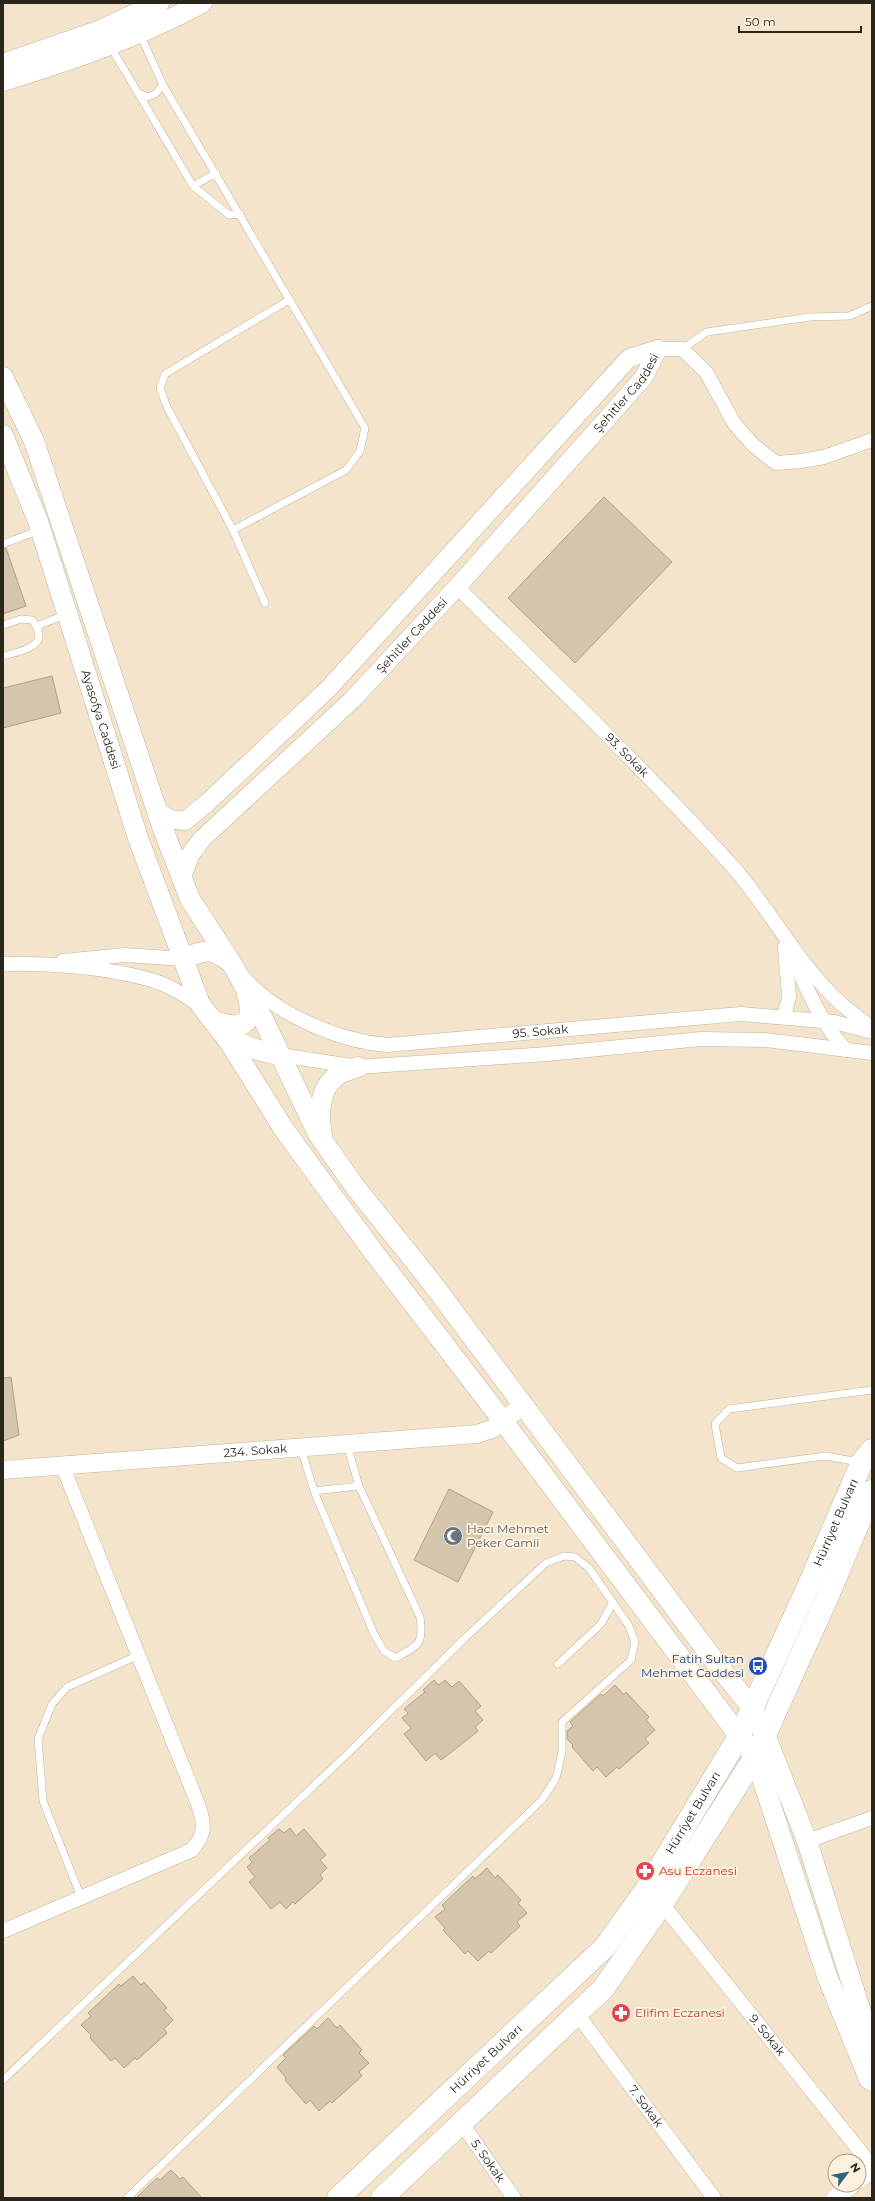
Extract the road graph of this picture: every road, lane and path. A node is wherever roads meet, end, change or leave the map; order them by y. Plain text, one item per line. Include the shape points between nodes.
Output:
1 (159, 3) edge
2 (202, 3) edge
3 (136, 25) junction
4 (106, 37) junction
5 (3, 64) edge
6 (3, 81) edge
7 (163, 85) junction
8 (138, 93) junction
9 (216, 173) junction
10 (193, 186) junction
11 (240, 214) junction
12 (289, 300) junction
13 (872, 306) edge
14 (658, 349) junction
15 (682, 350) junction
16 (3, 377) edge
17 (3, 435) edge
18 (872, 440) edge
19 (544, 451) junction
20 (564, 468) junction
21 (480, 521) junction
22 (40, 530) junction
23 (233, 530) junction
24 (500, 537) junction
25 (3, 544) edge
26 (457, 587) junction
27 (265, 603) dead end
28 (67, 614) junction
29 (3, 625) edge
30 (37, 626) junction
31 (3, 656) edge
32 (264, 750) junction
33 (282, 764) junction
34 (157, 811) junction
35 (182, 878) junction
36 (784, 935) junction
37 (183, 959) junction
38 (3, 964) edge
39 (45, 964) junction
40 (232, 964) junction
41 (245, 987) junction
42 (210, 1016) junction
43 (784, 1016) junction
44 (675, 1018) junction
45 (823, 1020) junction
46 (872, 1028) edge
47 (872, 1032) edge
48 (676, 1042) junction
49 (846, 1050) junction
50 (872, 1053) edge
51 (280, 1055) junction
52 (358, 1067) junction
53 (323, 1141) junction
54 (872, 1390) edge
55 (524, 1405) junction
56 (503, 1421) junction
57 (347, 1445) junction
58 (301, 1448) junction
59 (867, 1456) edge
60 (63, 1467) junction
61 (3, 1470) edge
62 (359, 1486) junction
63 (314, 1491) junction
64 (872, 1491) edge
65 (613, 1602) junction
66 (139, 1655) junction
67 (558, 1664) dead end
68 (752, 1708) junction
69 (740, 1735) junction
70 (766, 1737) junction
71 (755, 1757) junction
72 (872, 1818) edge
73 (807, 1841) junction
74 (81, 1898) junction
75 (662, 1904) junction
76 (3, 1931) edge
77 (577, 2014) junction
78 (871, 2043) edge
79 (3, 2080) edge
80 (872, 2081) edge
81 (462, 2124) junction
82 (872, 2166) edge
83 (127, 2198) edge
84 (338, 2198) edge
85 (382, 2198) edge
86 (514, 2198) edge
87 (714, 2198) edge

1 - 3 main road
2 - 3 main road via 168,21
3 - 4 main road
3 - 7 lane
4 - 5 main road
4 - 6 main road
4 - 8 lane
7 - 8 lane via 155,94 147,97
7 - 9 lane
8 - 10 lane
9 - 10 lane
9 - 11 lane
10 - 11 lane via 229,215
11 - 12 lane
12 - 23 lane via 164,374 160,388 167,407
12 - 23 lane via 365,428 360,451 346,470
13 - 15 lane via 849,316 810,317 707,332
14 - 15 street
14 - 19 street, Şehitler Caddesi via 629,358
14 - 20 street, Şehitler Caddesi via 644,377
15 - 18 street via 706,372 734,423 754,445 776,462 824,457
16 - 34 main road via 34,440
17 - 22 main road, Ayasofya Caddesi
19 - 20 street
19 - 21 street, Şehitler Caddesi
20 - 24 street, Şehitler Caddesi
21 - 24 street
21 - 32 street, Şehitler Caddesi via 328,689
22 - 25 lane
22 - 28 main road, Ayasofya Caddesi
23 - 27 lane
24 - 26 street, Şehitler Caddesi
26 - 33 street, Şehitler Caddesi via 352,700
26 - 36 street, 93. Sokak via 581,708 713,845 735,869
28 - 30 lane
28 - 37 main road, Ayasofya Caddesi via 138,838
29 - 30 lane via 32,620
30 - 31 lane via 39,636 36,644 29,649
32 - 33 street
32 - 34 street, Şehitler Caddesi via 185,821 170,819
33 - 35 street, Şehitler Caddesi via 202,839 190,855
34 - 35 main road
35 - 40 main road via 190,899
36 - 43 street via 789,997
36 - 45 street
36 - 46 street via 830,993 852,1014
37 - 39 street via 126,955
37 - 40 main road via 211,950
37 - 42 main road, Ayasofya Caddesi
38 - 39 street
39 - 42 street via 149,979 173,988
40 - 41 main road
40 - 44 street, 95. Sokak via 248,982 290,1014 346,1037 369,1043 387,1045
41 - 42 main road via 251,1013 248,1020 238,1025 226,1025
41 - 51 main road
42 - 51 main road via 239,1044
42 - 56 main road, Ayasofya Caddesi via 285,1131
43 - 44 street, 95. Sokak via 741,1014
43 - 45 street, 95. Sokak
44 - 48 street
45 - 47 street, 95. Sokak
45 - 49 street
48 - 49 street, 95. Sokak via 701,1039 766,1040
48 - 52 street, 95. Sokak
49 - 50 street, 95. Sokak
51 - 52 street, 95. Sokak
51 - 53 main road
52 - 53 main road via 338,1075 322,1098 319,1119
53 - 55 main road via 356,1188 429,1279
54 - 59 lane via 729,1409 715,1424 721,1458 736,1468 825,1456
55 - 56 street, 234. Sokak
55 - 68 main road
56 - 57 street, 234. Sokak via 492,1429 477,1434
56 - 69 main road, Ayasofya Caddesi
57 - 58 street, 234. Sokak
57 - 62 lane
58 - 60 street, 234. Sokak
58 - 63 lane
59 - 68 main road, Hürriyet Bulvarı
60 - 61 street, 234. Sokak
60 - 66 street
62 - 63 lane
62 - 63 lane via 420,1617 423,1634 416,1647 395,1658 384,1651 374,1634
64 - 70 main road, Hürriyet Bulvarı
65 - 67 lane via 601,1624
65 - 79 lane via 589,1568 575,1557 564,1556 546,1564 465,1638 342,1759
65 - 83 lane via 629,1626 634,1642 631,1660 562,1722 562,1752 556,1778 542,1800
66 - 74 lane via 67,1687 52,1704 38,1739 43,1800
66 - 74 street via 204,1821 203,1838 192,1850
68 - 69 main road, Hürriyet Bulvarı
68 - 70 main road
69 - 71 main road, Ayasofya Caddesi
69 - 84 main road, Hürriyet Bulvarı via 648,1886 605,1946
70 - 71 main road, Hürriyet Bulvarı
70 - 73 main road
71 - 75 main road, Hürriyet Bulvarı
71 - 80 main road via 827,1976 869,2080
72 - 73 street
73 - 78 main road
74 - 76 street
75 - 77 main road, Hürriyet Bulvarı via 603,1989
75 - 82 street, 9. Sokak
77 - 81 main road, Hürriyet Bulvarı
77 - 87 street, 7. Sokak
81 - 85 main road, Hürriyet Bulvarı
81 - 86 street, 5. Sokak

